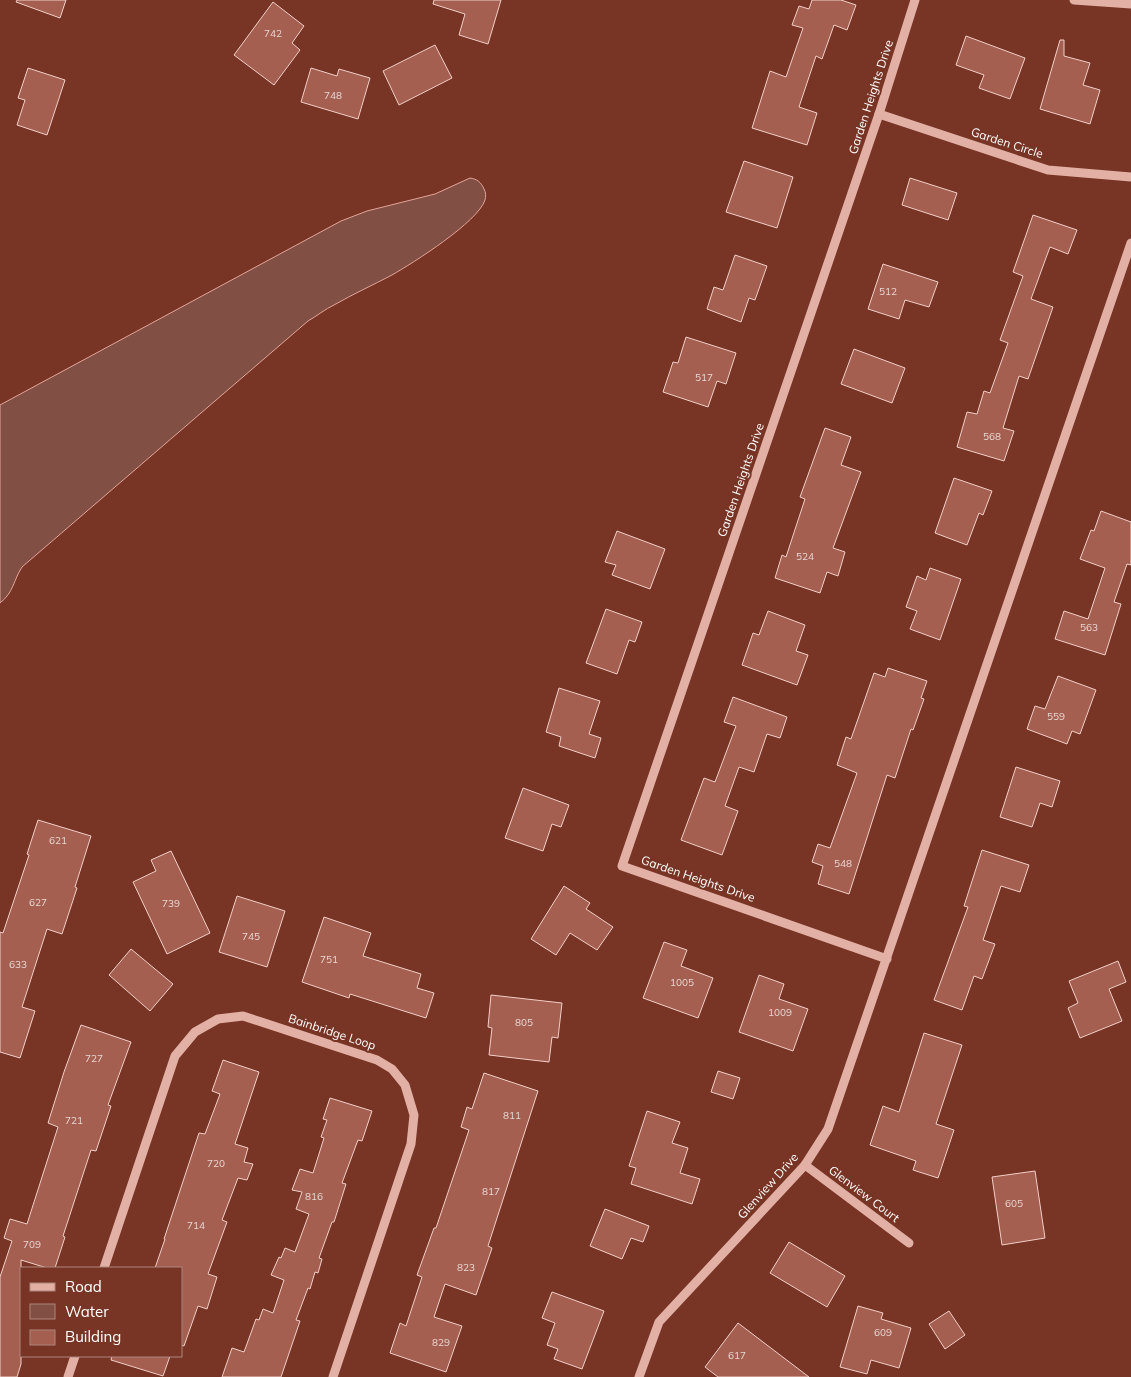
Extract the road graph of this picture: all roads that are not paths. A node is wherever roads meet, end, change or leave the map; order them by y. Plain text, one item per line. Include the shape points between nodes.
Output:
1 (915, 0) edge
2 (1074, 0) edge
3 (1131, 4) edge
4 (879, 114) junction
5 (1131, 177) edge
6 (1131, 243) edge
7 (887, 959) junction
8 (805, 1165) junction
9 (909, 1243) dead end
10 (104, 1267) edge
11 (75, 1357) edge
12 (68, 1377) edge
13 (333, 1377) edge
14 (639, 1377) edge

1 - 4 street, Garden Heights Drive
2 - 3 street
4 - 5 street, Garden Circle via 1048,170
4 - 7 street, Garden Heights Drive via 622,866
6 - 7 street
7 - 8 street, Glenview Drive via 828,1129
8 - 9 street, Glenview Court
8 - 14 street, Glenview Drive via 659,1322
10 - 13 street, Bainbridge Loop via 175,1056 195,1032 218,1019 243,1016 377,1060 392,1069 405,1085 414,1115 411,1144
11 - 12 street

